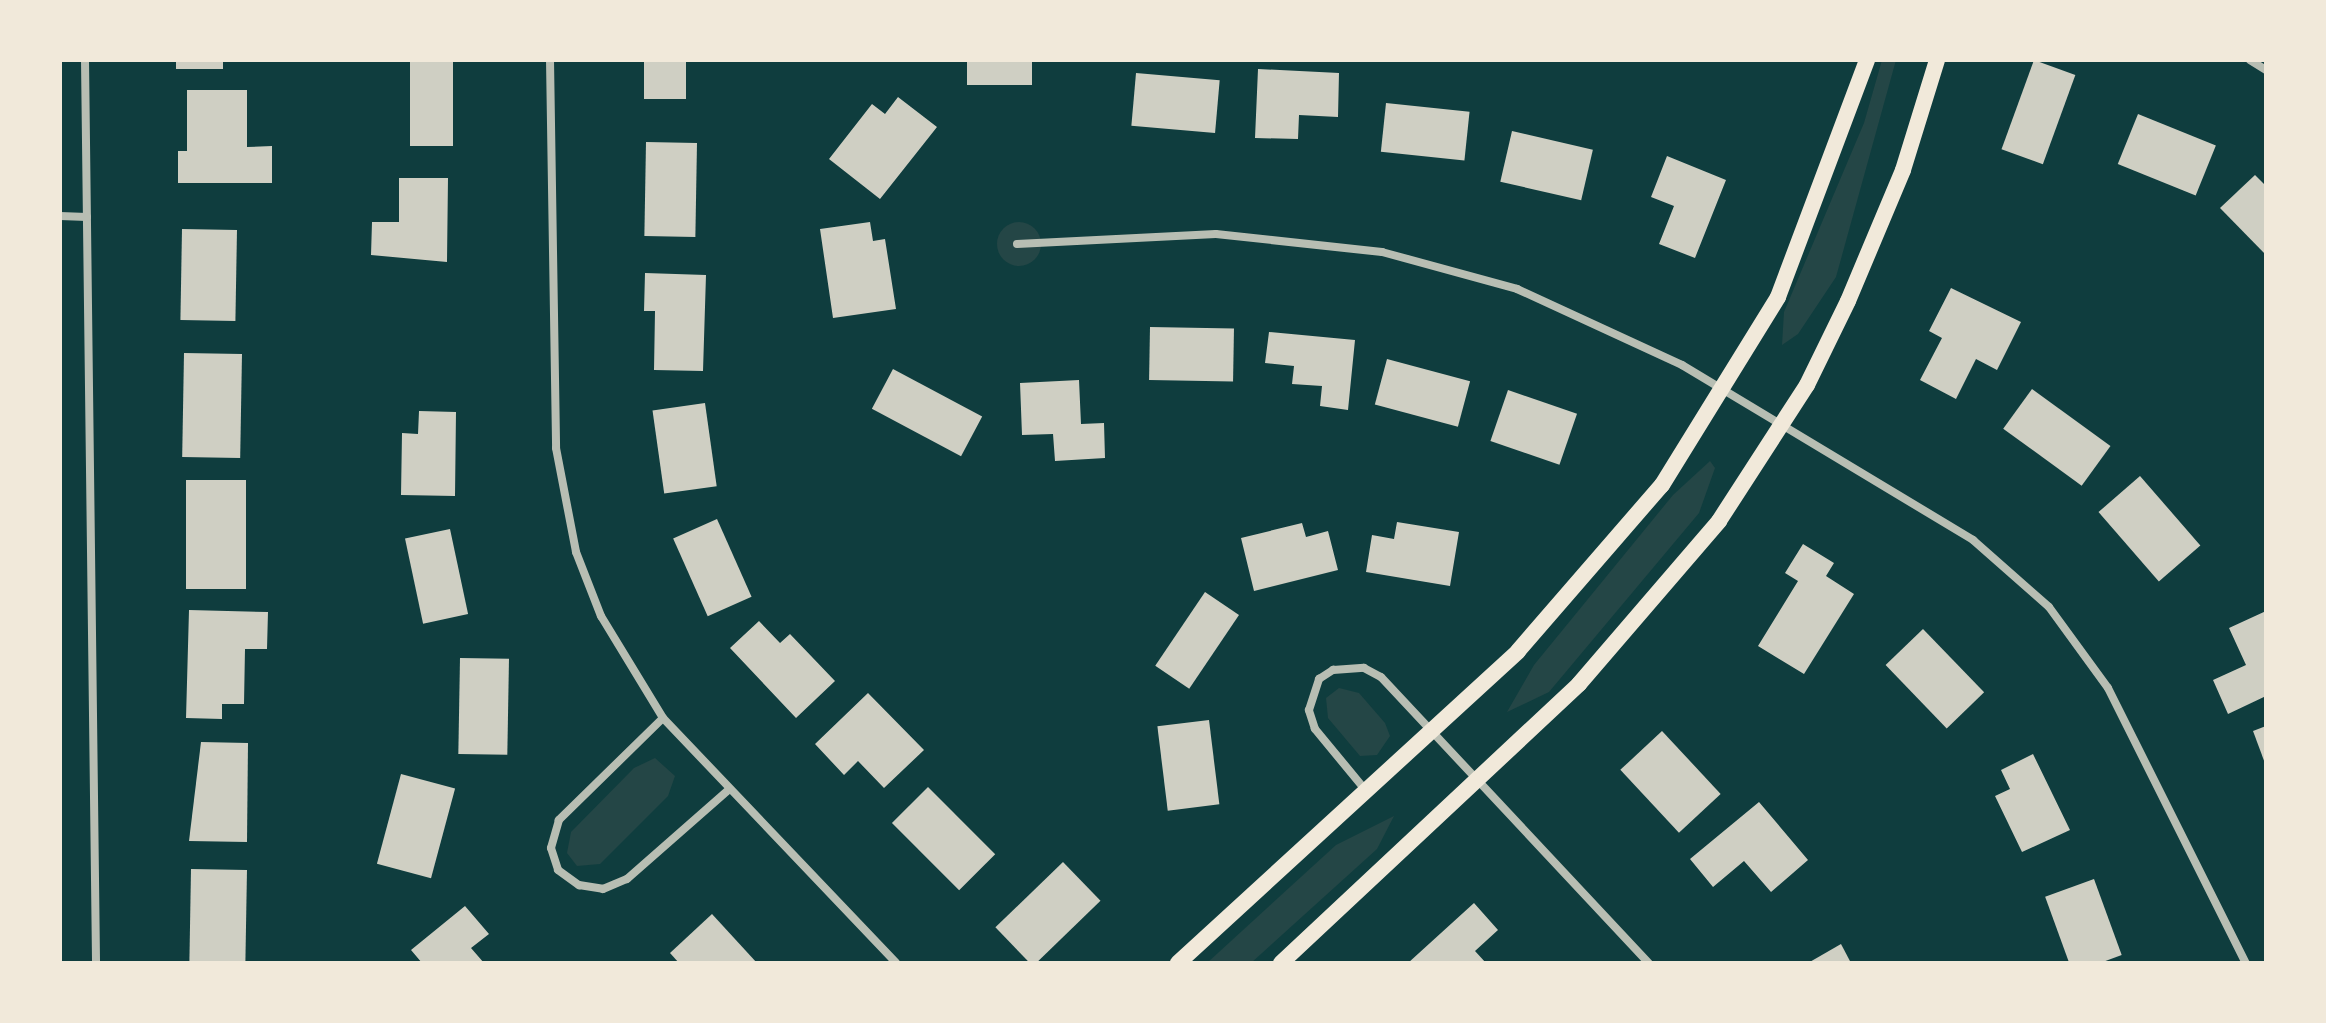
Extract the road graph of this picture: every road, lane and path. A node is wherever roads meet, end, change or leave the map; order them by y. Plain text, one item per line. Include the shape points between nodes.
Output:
1 (85, 60) edge
2 (550, 60) edge
3 (1867, 60) edge
4 (1937, 60) edge
5 (2250, 60) edge
6 (2266, 70) edge
7 (60, 216) edge
8 (87, 217) junction
9 (1017, 244) dead end
10 (1726, 391) junction
11 (1782, 424) junction
12 (663, 718) junction
13 (1429, 734) junction
14 (1479, 782) junction
15 (727, 791) junction
16 (1367, 792) junction
17 (96, 963) edge
18 (896, 963) edge
19 (1178, 963) edge
20 (1281, 963) edge
21 (1649, 963) edge
22 (2246, 963) edge

1 - 8 street
2 - 12 street via 556,448 565,509 601,616
3 - 10 main road via 1812,219
4 - 11 main road via 1903,170 1848,301
5 - 6 street
7 - 8 street
8 - 17 street
9 - 10 street via 1216,234 1382,252 1580,314
10 - 11 street
10 - 13 main road via 1592,573
11 - 14 main road via 1650,609
11 - 22 street via 1973,540 2049,607 2108,688
12 - 15 street
12 - 15 street via 559,820 551,848 558,870 579,885 603,889 627,879
13 - 14 street
13 - 16 main road
13 - 16 street via 1364,668 1319,679 1309,710 1315,729
14 - 20 main road
14 - 21 street
15 - 18 street
16 - 19 main road

